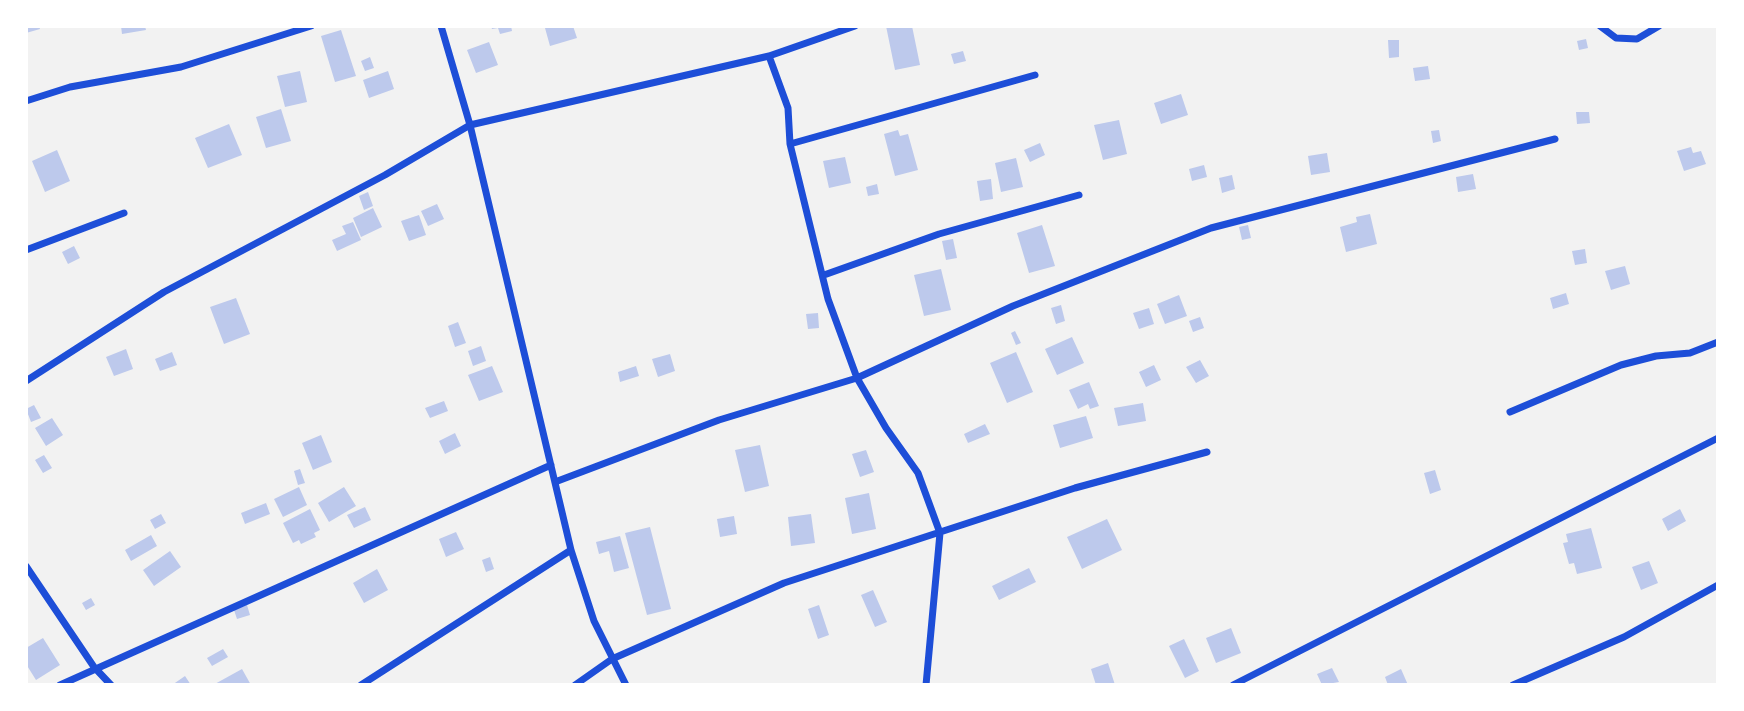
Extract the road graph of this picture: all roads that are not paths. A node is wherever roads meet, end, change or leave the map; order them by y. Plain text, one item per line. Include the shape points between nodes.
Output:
1 (311, 26) edge
2 (442, 26) edge
3 (855, 26) edge
4 (1600, 26) edge
5 (1659, 26) edge
6 (769, 56) junction
7 (1035, 75) dead end
8 (26, 101) edge
9 (470, 125) junction
10 (1555, 139) dead end
11 (790, 144) junction
12 (1079, 195) dead end
13 (124, 213) dead end
14 (26, 250) edge
15 (824, 275) junction
16 (1718, 342) edge
17 (858, 378) junction
18 (26, 381) edge
19 (1510, 412) dead end
20 (1718, 438) edge
21 (1207, 452) dead end
22 (551, 465) junction
23 (555, 482) junction
24 (940, 533) junction
25 (571, 550) junction
26 (26, 566) edge
27 (1718, 585) edge
28 (612, 659) junction
29 (93, 667) junction
30 (60, 685) edge
31 (111, 685) edge
32 (361, 685) edge
33 (575, 685) edge
34 (626, 685) edge
35 (926, 685) edge
36 (1233, 685) edge
37 (1513, 685) edge

1 - 8 street via 181,67 70,87
2 - 9 street
3 - 6 street
4 - 5 street via 1616,38 1637,39
6 - 9 street
6 - 11 street via 788,108
7 - 11 street
9 - 18 street via 163,292
9 - 22 street
10 - 17 street via 1211,228 1013,306
11 - 15 street
12 - 15 street via 940,234
13 - 14 street
15 - 17 street via 828,299
16 - 19 street via 1690,353 1621,365
17 - 23 street via 719,420
17 - 24 street via 918,473
20 - 36 street
21 - 24 street via 1075,488
22 - 23 street
22 - 29 street
23 - 25 street
24 - 28 street via 784,583
24 - 35 street
25 - 28 street
25 - 32 street
26 - 29 street
27 - 37 street via 1624,637
28 - 33 street
28 - 34 street
29 - 30 street
29 - 31 street

